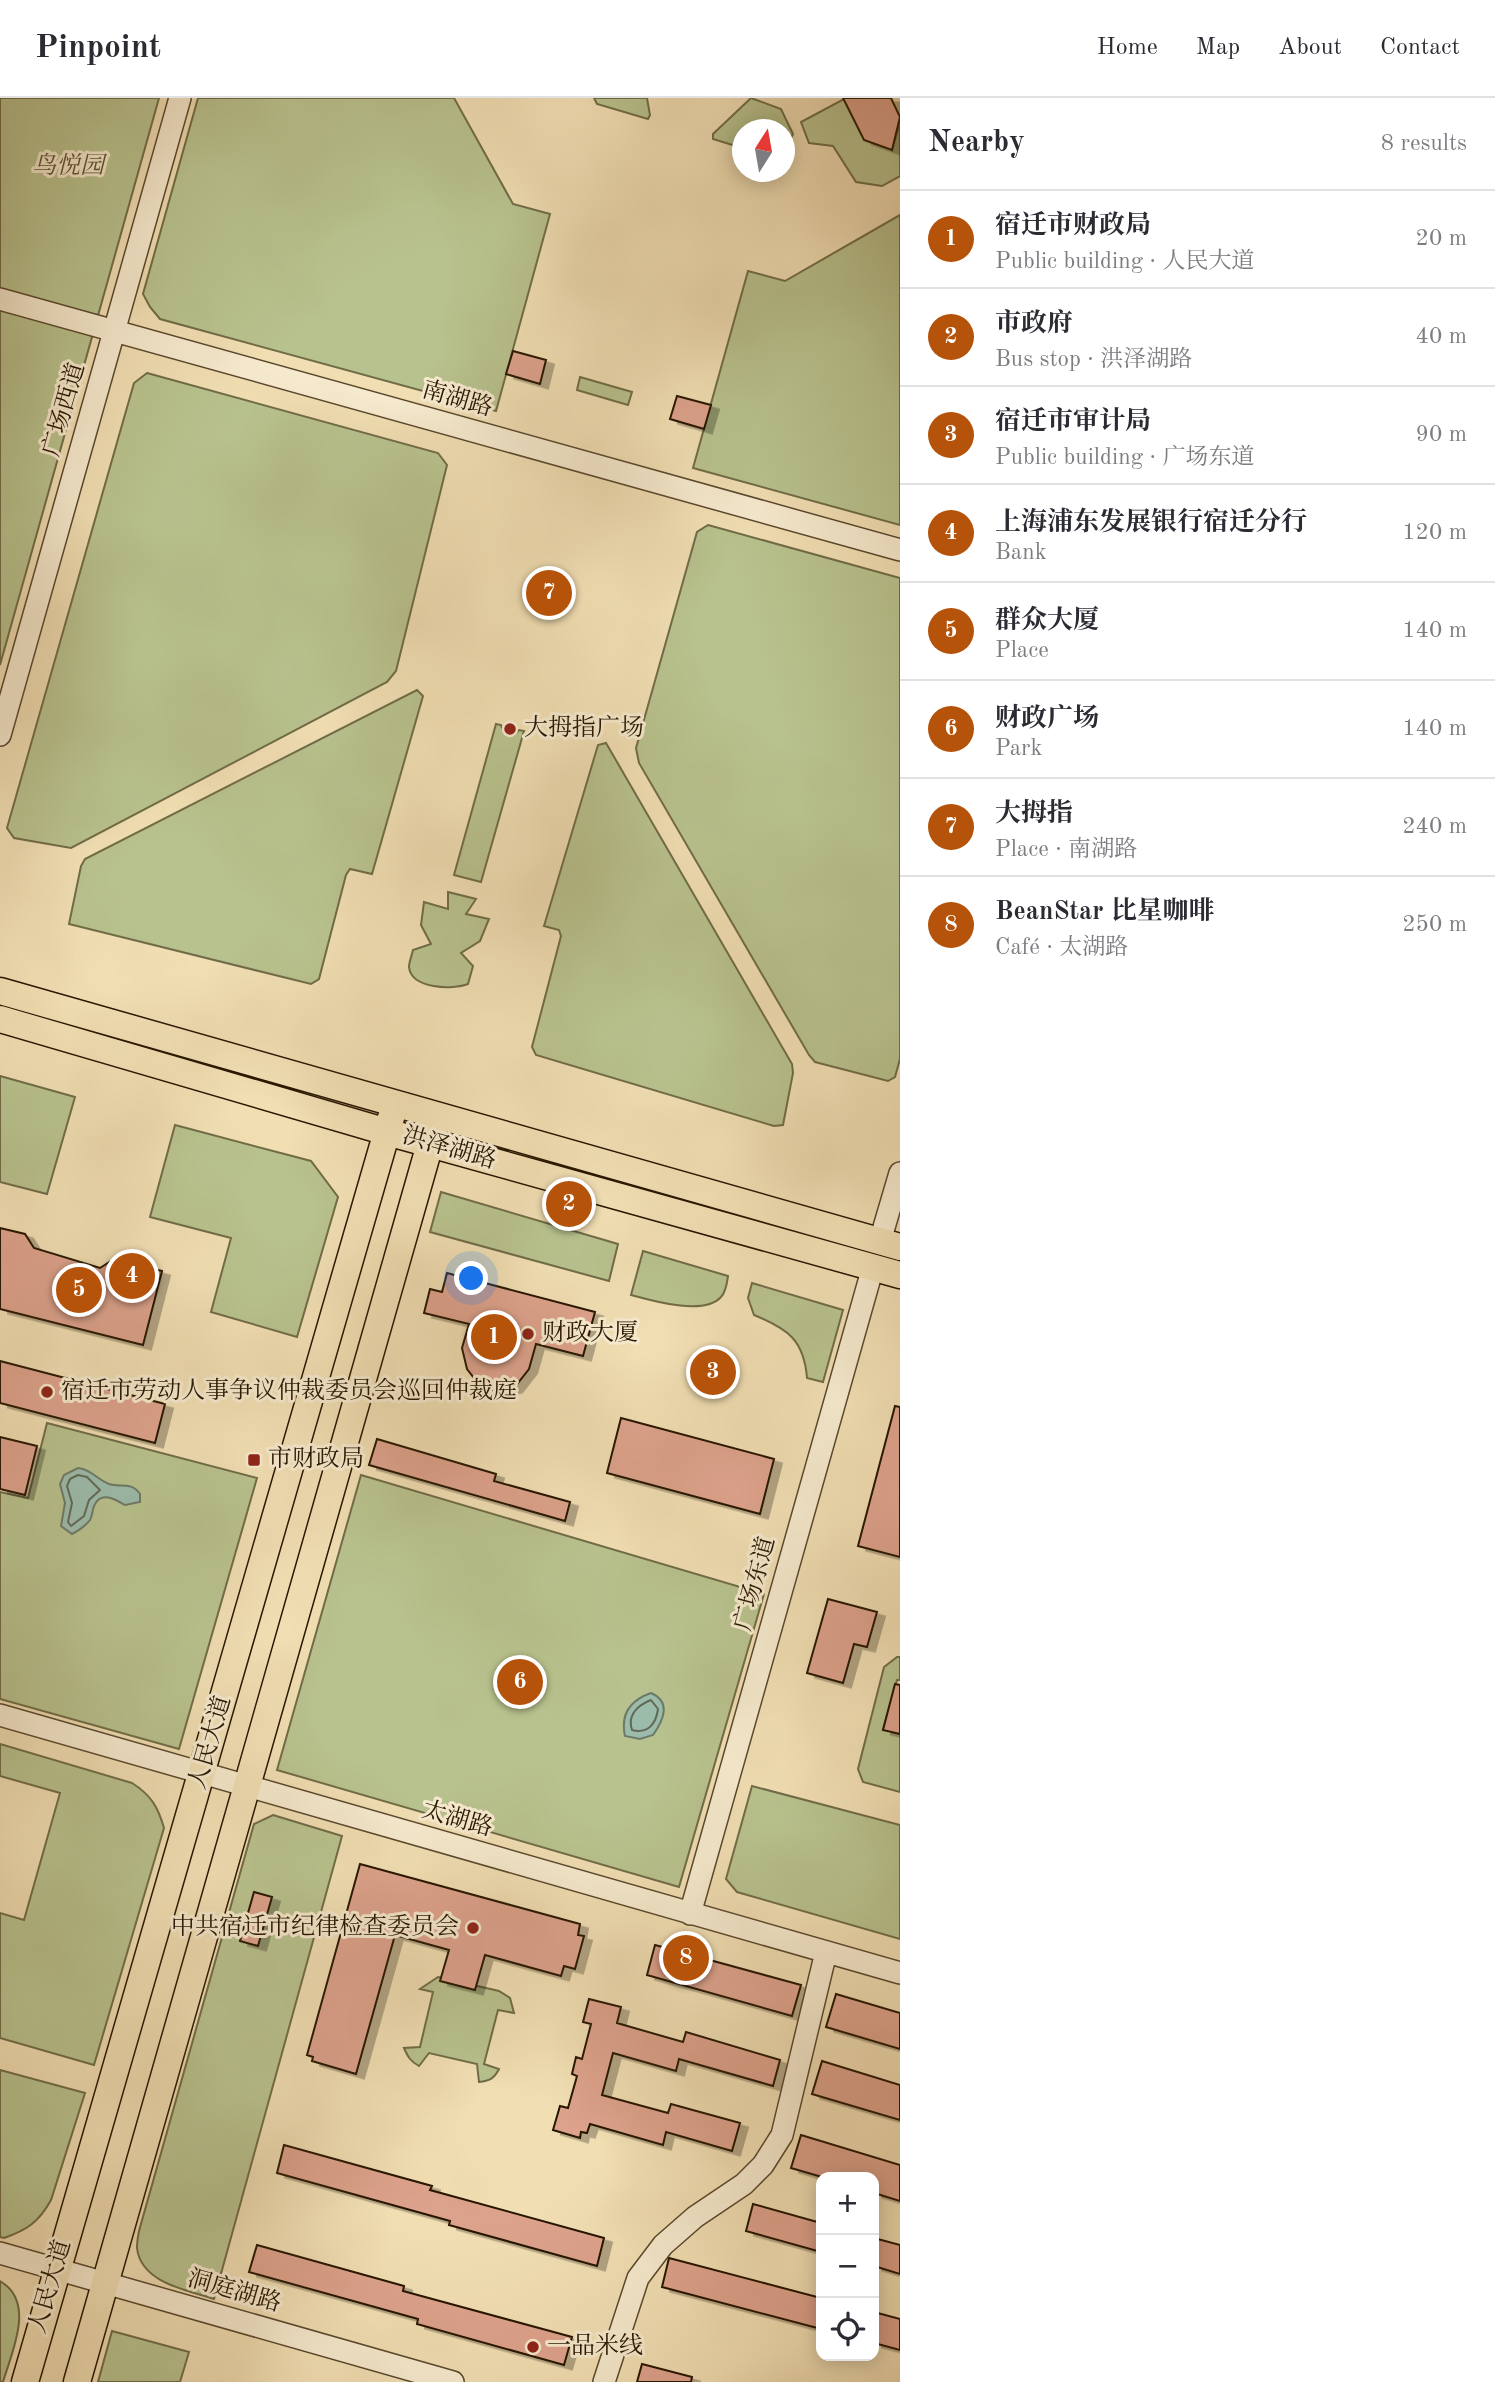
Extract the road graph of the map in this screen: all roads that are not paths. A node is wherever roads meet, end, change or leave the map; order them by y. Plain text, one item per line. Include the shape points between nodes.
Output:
1 (180, 98) edge
2 (0, 299) edge
3 (114, 332) junction
4 (900, 550) edge
5 (0, 736) edge
6 (0, 991) edge
7 (0, 1019) edge
8 (395, 1104) junction
9 (438, 1116) junction
10 (387, 1132) junction
11 (430, 1144) junction
12 (900, 1173) edge
13 (890, 1244) edge
14 (873, 1267) junction
15 (900, 1275) edge
16 (0, 1715) edge
17 (202, 1774) junction
18 (248, 1787) junction
19 (690, 1914) junction
20 (826, 1952) junction
21 (900, 1973) edge
22 (0, 2253) edge
23 (57, 2268) junction
24 (106, 2283) junction
25 (25, 2382) edge
26 (78, 2382) edge
27 (453, 2382) edge
28 (604, 2382) edge

1 - 3 street, 广场西道
2 - 3 street, 南湖路
3 - 4 street, 南湖路
3 - 5 street, 广场西道
6 - 8 main road, 洪泽湖路
7 - 10 main road, 洪泽湖路
8 - 9 main road, 洪泽湖路
8 - 10 main road, 人民大道
9 - 11 main road, 人民大道
9 - 13 main road, 洪泽湖路
10 - 11 main road, 洪泽湖路
10 - 17 main road, 人民大道
11 - 14 main road, 洪泽湖路
11 - 18 main road, 人民大道
12 - 13 street
14 - 15 main road, 洪泽湖路
14 - 19 street, 广场东道
16 - 17 street, 太湖路
17 - 18 street, 太湖路
17 - 23 main road, 人民大道
18 - 19 street, 太湖路
18 - 24 main road, 人民大道
19 - 20 street, 太湖路
20 - 21 street, 太湖路
20 - 28 street via 782,2135 744,2184 663,2245 638,2278
22 - 23 street, 洞庭湖路
23 - 24 street, 洞庭湖路
23 - 25 main road, 人民大道
24 - 26 main road, 人民大道
24 - 27 street, 洞庭湖路

